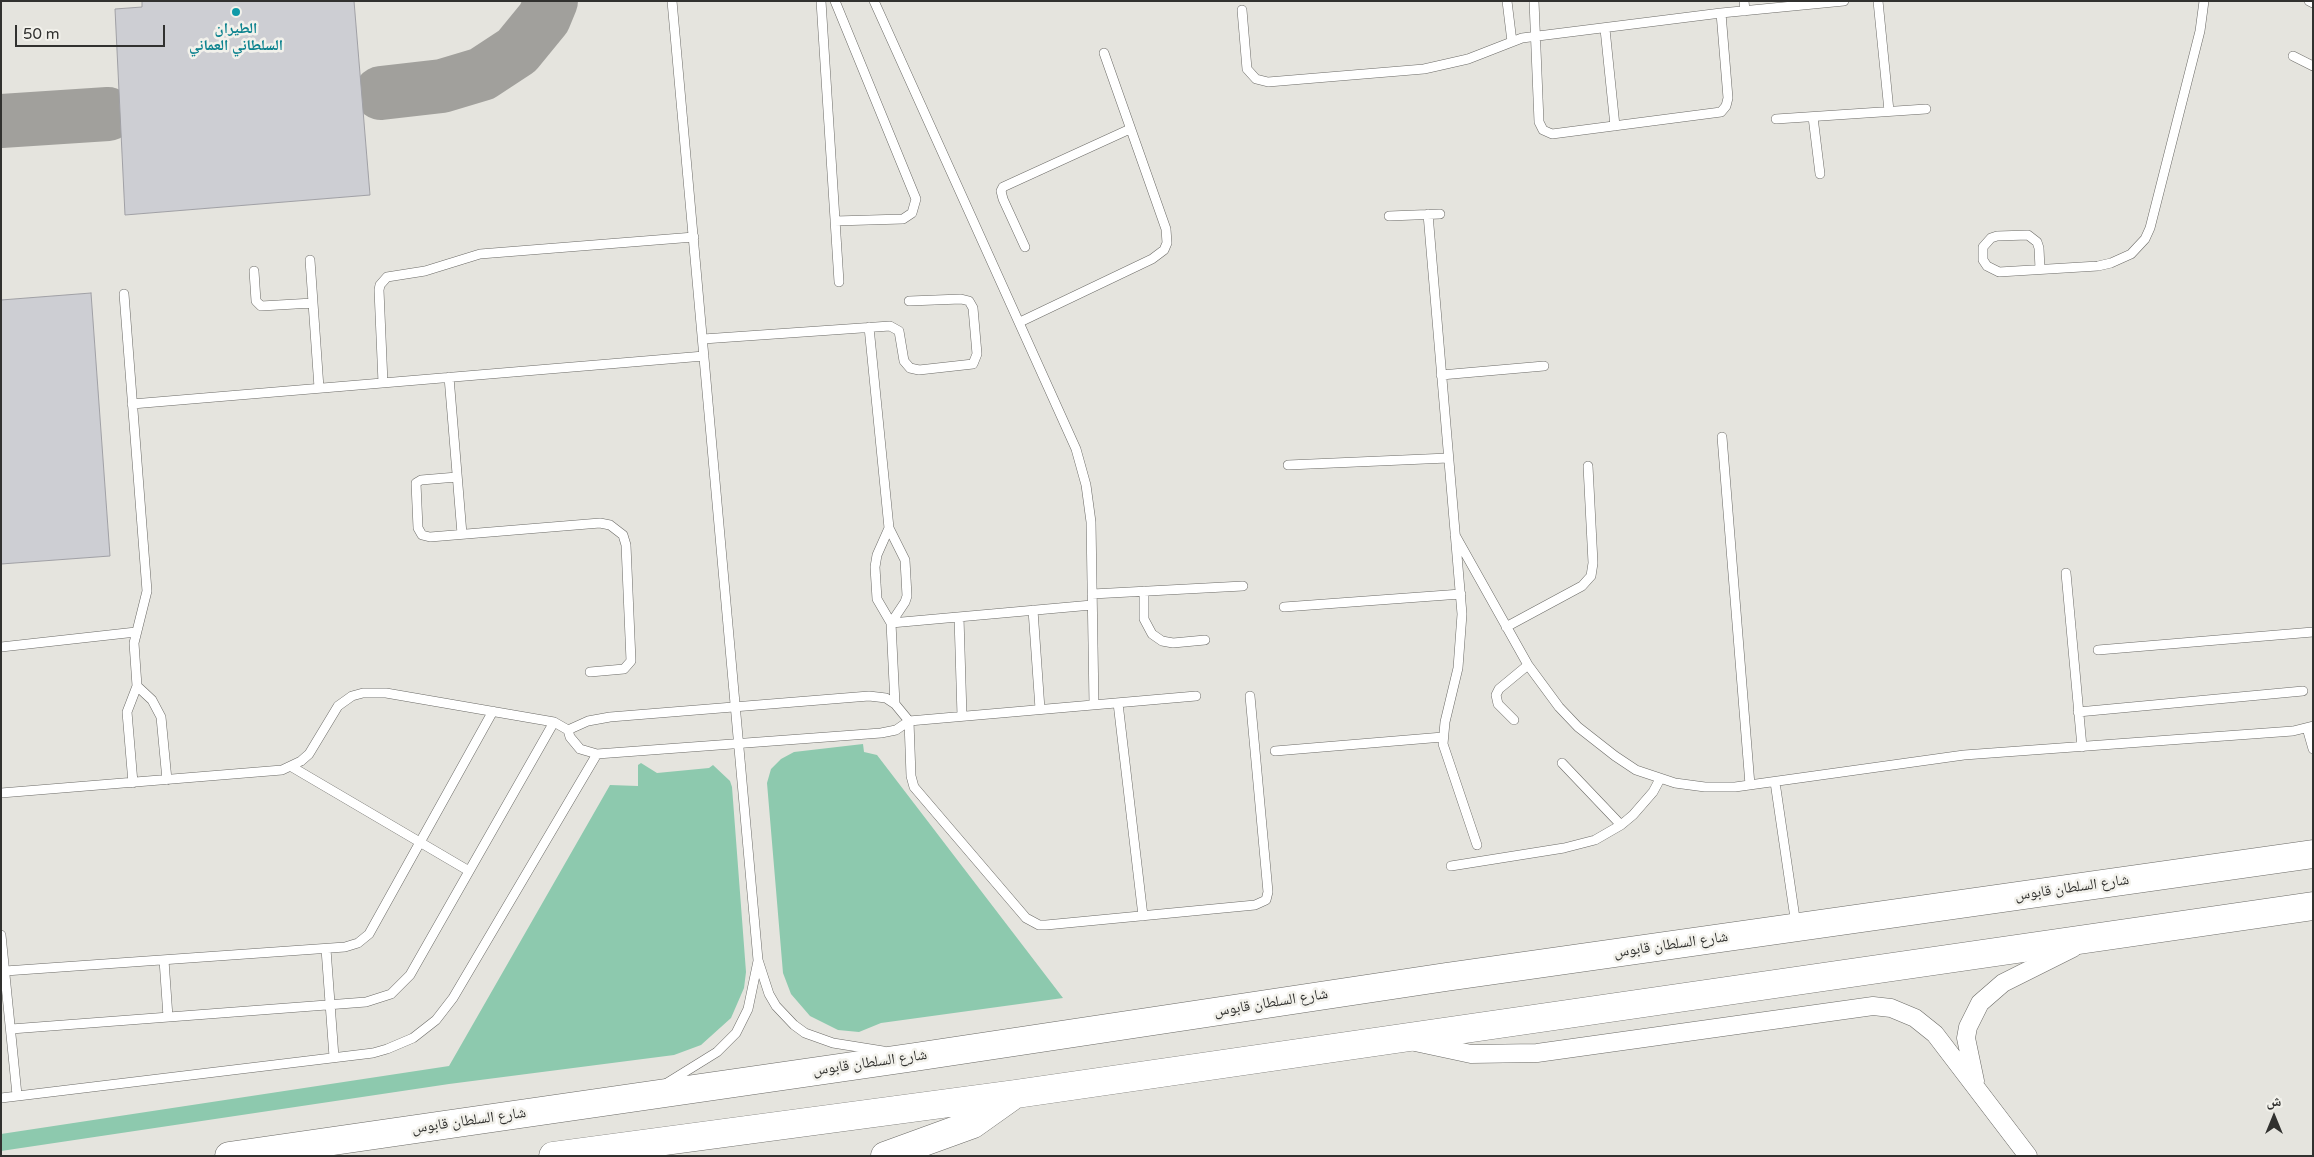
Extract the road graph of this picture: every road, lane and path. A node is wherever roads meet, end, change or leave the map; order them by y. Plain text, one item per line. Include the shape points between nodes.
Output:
1 (672, 1) edge
2 (821, 1) edge
3 (835, 1) edge
4 (874, 1) edge
5 (1507, 1) edge
6 (1534, 1) edge
7 (1744, 1) edge
8 (1844, 1) edge
9 (1878, 1) edge
10 (2204, 1) edge
11 (2309, 1) edge
12 (2313, 3) edge
13 (1242, 10) dead end
14 (1746, 11) junction
15 (1721, 14) junction
16 (1605, 29) junction
17 (1535, 36) junction
18 (1512, 42) junction
19 (1104, 53) dead end
20 (2293, 56) dead end
21 (2313, 66) edge
22 (1926, 108) dead end
23 (1889, 111) junction
24 (1813, 116) junction
25 (1776, 119) dead end
26 (1615, 126) junction
27 (1130, 129) junction
28 (1820, 174) dead end
29 (1428, 214) junction
30 (1440, 214) dead end
31 (1389, 216) dead end
32 (835, 220) junction
33 (694, 237) junction
34 (1025, 247) dead end
35 (310, 260) dead end
36 (2040, 269) junction
37 (254, 271) dead end
38 (839, 282) dead end
39 (124, 294) dead end
40 (909, 301) dead end
41 (313, 303) junction
42 (1020, 322) junction
43 (869, 327) junction
44 (703, 339) junction
45 (704, 356) junction
46 (1544, 366) dead end
47 (1441, 375) junction
48 (449, 378) junction
49 (383, 383) junction
50 (319, 388) junction
51 (132, 404) junction
52 (1722, 437) dead end
53 (1448, 458) junction
54 (1288, 464) dead end
55 (1588, 466) dead end
56 (457, 477) junction
57 (889, 528) junction
58 (462, 534) junction
59 (1455, 535) junction
60 (2066, 573) dead end
61 (1243, 586) dead end
62 (1144, 591) junction
63 (1092, 594) junction
64 (1461, 594) junction
65 (1092, 605) junction
66 (1284, 608) dead end
67 (1034, 610) junction
68 (959, 617) junction
69 (891, 623) junction
70 (1506, 627) junction
71 (136, 632) junction
72 (2313, 632) edge
73 (1205, 640) dead end
74 (1, 647) edge
75 (2098, 650) dead end
76 (1528, 665) junction
77 (590, 672) dead end
78 (136, 686) junction
79 (2303, 691) dead end
80 (1196, 696) dead end
81 (1250, 696) dead end
82 (1118, 702) junction
83 (895, 704) junction
84 (1094, 705) junction
85 (735, 707) junction
86 (1040, 710) junction
87 (493, 711) junction
88 (2078, 712) junction
89 (962, 716) junction
90 (1514, 720) dead end
91 (909, 721) junction
92 (554, 722) junction
93 (2310, 727) edge
94 (568, 730) junction
95 (1443, 737) junction
96 (738, 744) junction
97 (2082, 747) junction
98 (2313, 749) edge
99 (1275, 751) dead end
100 (597, 754) junction
101 (1562, 763) dead end
102 (292, 767) junction
103 (1660, 779) junction
104 (168, 780) junction
105 (1774, 782) junction
106 (133, 783) junction
107 (1750, 785) junction
108 (1, 793) edge
109 (1621, 825) junction
110 (420, 844) junction
111 (1477, 845) dead end
112 (2313, 854) edge
113 (1451, 866) dead end
114 (469, 871) junction
115 (2313, 906) edge
116 (1142, 916) junction
117 (1796, 927) junction
118 (1, 935) edge
119 (2096, 937) junction
120 (326, 949) junction
121 (164, 960) junction
122 (758, 960) junction
123 (4, 974) edge
124 (329, 1005) junction
125 (168, 1017) junction
126 (11, 1029) junction
127 (1397, 1038) junction
128 (334, 1057) junction
129 (915, 1057) junction
130 (1978, 1089) junction
131 (1016, 1094) junction
132 (17, 1095) junction
133 (645, 1096) junction
134 (1, 1098) edge
135 (229, 1156) edge
136 (553, 1156) edge
137 (885, 1156) edge
138 (2028, 1156) edge

1 - 33 lane
2 - 32 lane
3 - 32 lane via 916,199 912,213 903,219
4 - 42 lane
5 - 18 lane
6 - 17 lane
7 - 14 lane
8 - 14 lane
9 - 23 lane
10 - 36 lane via 2200,31 2145,239 2131,254 2111,263
11 - 12 lane
13 - 18 lane via 1245,63 1250,75 1262,81 1432,68 1468,59
14 - 15 lane
15 - 16 lane
15 - 26 lane via 1728,98 1724,110 1717,114
16 - 17 lane
16 - 26 lane
17 - 18 lane
17 - 26 lane via 1539,122 1543,130 1552,134
19 - 27 lane
20 - 21 lane
22 - 23 lane
23 - 24 lane
24 - 25 lane
24 - 28 lane
27 - 34 lane via 1003,187 1002,199
27 - 42 lane via 1166,228 1168,236 1164,250 1152,259
29 - 30 lane
29 - 31 lane
29 - 47 lane
32 - 38 lane
33 - 44 lane
33 - 49 lane via 480,254 425,271 387,277 380,285
35 - 41 lane
36 - 36 lane via 1992,270 1983,260 1983,247 1997,236 2028,235 2037,242
37 - 41 lane via 256,301 261,306
39 - 51 lane
40 - 43 lane via 969,301 974,308 977,354 973,364 915,370 904,361 899,331 890,326
41 - 50 lane
42 - 63 lane via 1070,432 1082,467 1091,522
43 - 44 lane
43 - 57 lane
44 - 45 lane
45 - 48 lane
45 - 85 lane
46 - 47 lane
47 - 53 lane
48 - 49 lane
48 - 56 lane
49 - 50 lane
50 - 51 lane
51 - 71 lane via 147,591
52 - 107 lane
53 - 54 lane
53 - 59 lane
55 - 70 lane via 1594,563 1591,576 1582,586
56 - 58 lane
56 - 58 lane via 421,480 416,484 418,528 422,535 430,537
57 - 69 lane via 875,567 877,599
57 - 69 lane via 904,555 907,590 906,602
58 - 77 lane via 600,523 619,531 626,545 631,661 624,669
59 - 64 lane
59 - 70 lane
60 - 88 lane
61 - 62 lane
62 - 63 lane
62 - 73 lane via 1144,619 1152,634 1173,643
63 - 65 lane
64 - 66 lane
64 - 95 lane via 1458,668
65 - 67 lane
65 - 84 lane
67 - 68 lane
67 - 86 lane
68 - 69 lane
68 - 89 lane
69 - 83 lane
70 - 76 lane
71 - 74 lane
71 - 78 lane
72 - 75 lane
76 - 90 lane via 1496,695 1498,704
76 - 103 lane via 1559,707 1595,741 1636,770
78 - 104 lane via 152,700 161,718
78 - 106 lane via 128,703 126,722
79 - 88 lane
80 - 82 lane
81 - 116 lane via 1268,896 1263,903 1255,905
82 - 84 lane
82 - 116 lane
83 - 85 lane via 886,698 869,696
83 - 91 lane
84 - 86 lane
85 - 94 lane via 598,718
85 - 96 lane
86 - 89 lane
87 - 92 lane
87 - 102 lane via 386,693 352,696 338,706 309,754
87 - 110 lane
88 - 97 lane
89 - 91 lane
91 - 96 lane via 889,732
91 - 116 lane via 914,787 1026,918 1046,925
92 - 94 lane
92 - 114 lane
93 - 97 lane
93 - 98 lane
94 - 100 lane via 580,749
95 - 99 lane
95 - 111 lane via 1445,755
96 - 100 lane
96 - 122 lane
97 - 105 lane via 1926,759
100 - 128 lane via 440,1015 425,1030 400,1044 373,1052
101 - 109 lane
102 - 104 lane
102 - 110 lane
103 - 107 lane via 1705,787
103 - 109 lane via 1643,804
104 - 106 lane
105 - 107 lane
105 - 117 lane
106 - 108 lane
109 - 113 lane via 1581,845
110 - 114 lane
110 - 120 lane via 369,934 352,946
112 - 117 highway, شارع السلطان قابوس
114 - 124 lane via 410,975 398,989 374,1001
115 - 119 highway
117 - 129 highway, شارع السلطان قابوس
118 - 123 lane
119 - 127 highway
119 - 130 street via 2003,983 1980,1003 1966,1038
120 - 121 lane
120 - 124 lane
121 - 123 lane
121 - 125 lane
122 - 129 lane via 776,1006 805,1033 832,1043
122 - 133 lane via 748,1009 736,1033 717,1052
123 - 126 lane
124 - 125 lane
124 - 128 lane
125 - 126 lane
126 - 132 lane
127 - 130 street via 1471,1054 1536,1053 1882,1006 1909,1014 1923,1023
127 - 131 highway
128 - 132 lane
129 - 133 highway, شارع السلطان قابوس
130 - 138 street
131 - 136 highway
131 - 137 highway via 972,1124
132 - 134 lane
133 - 135 highway, شارع السلطان قابوس

